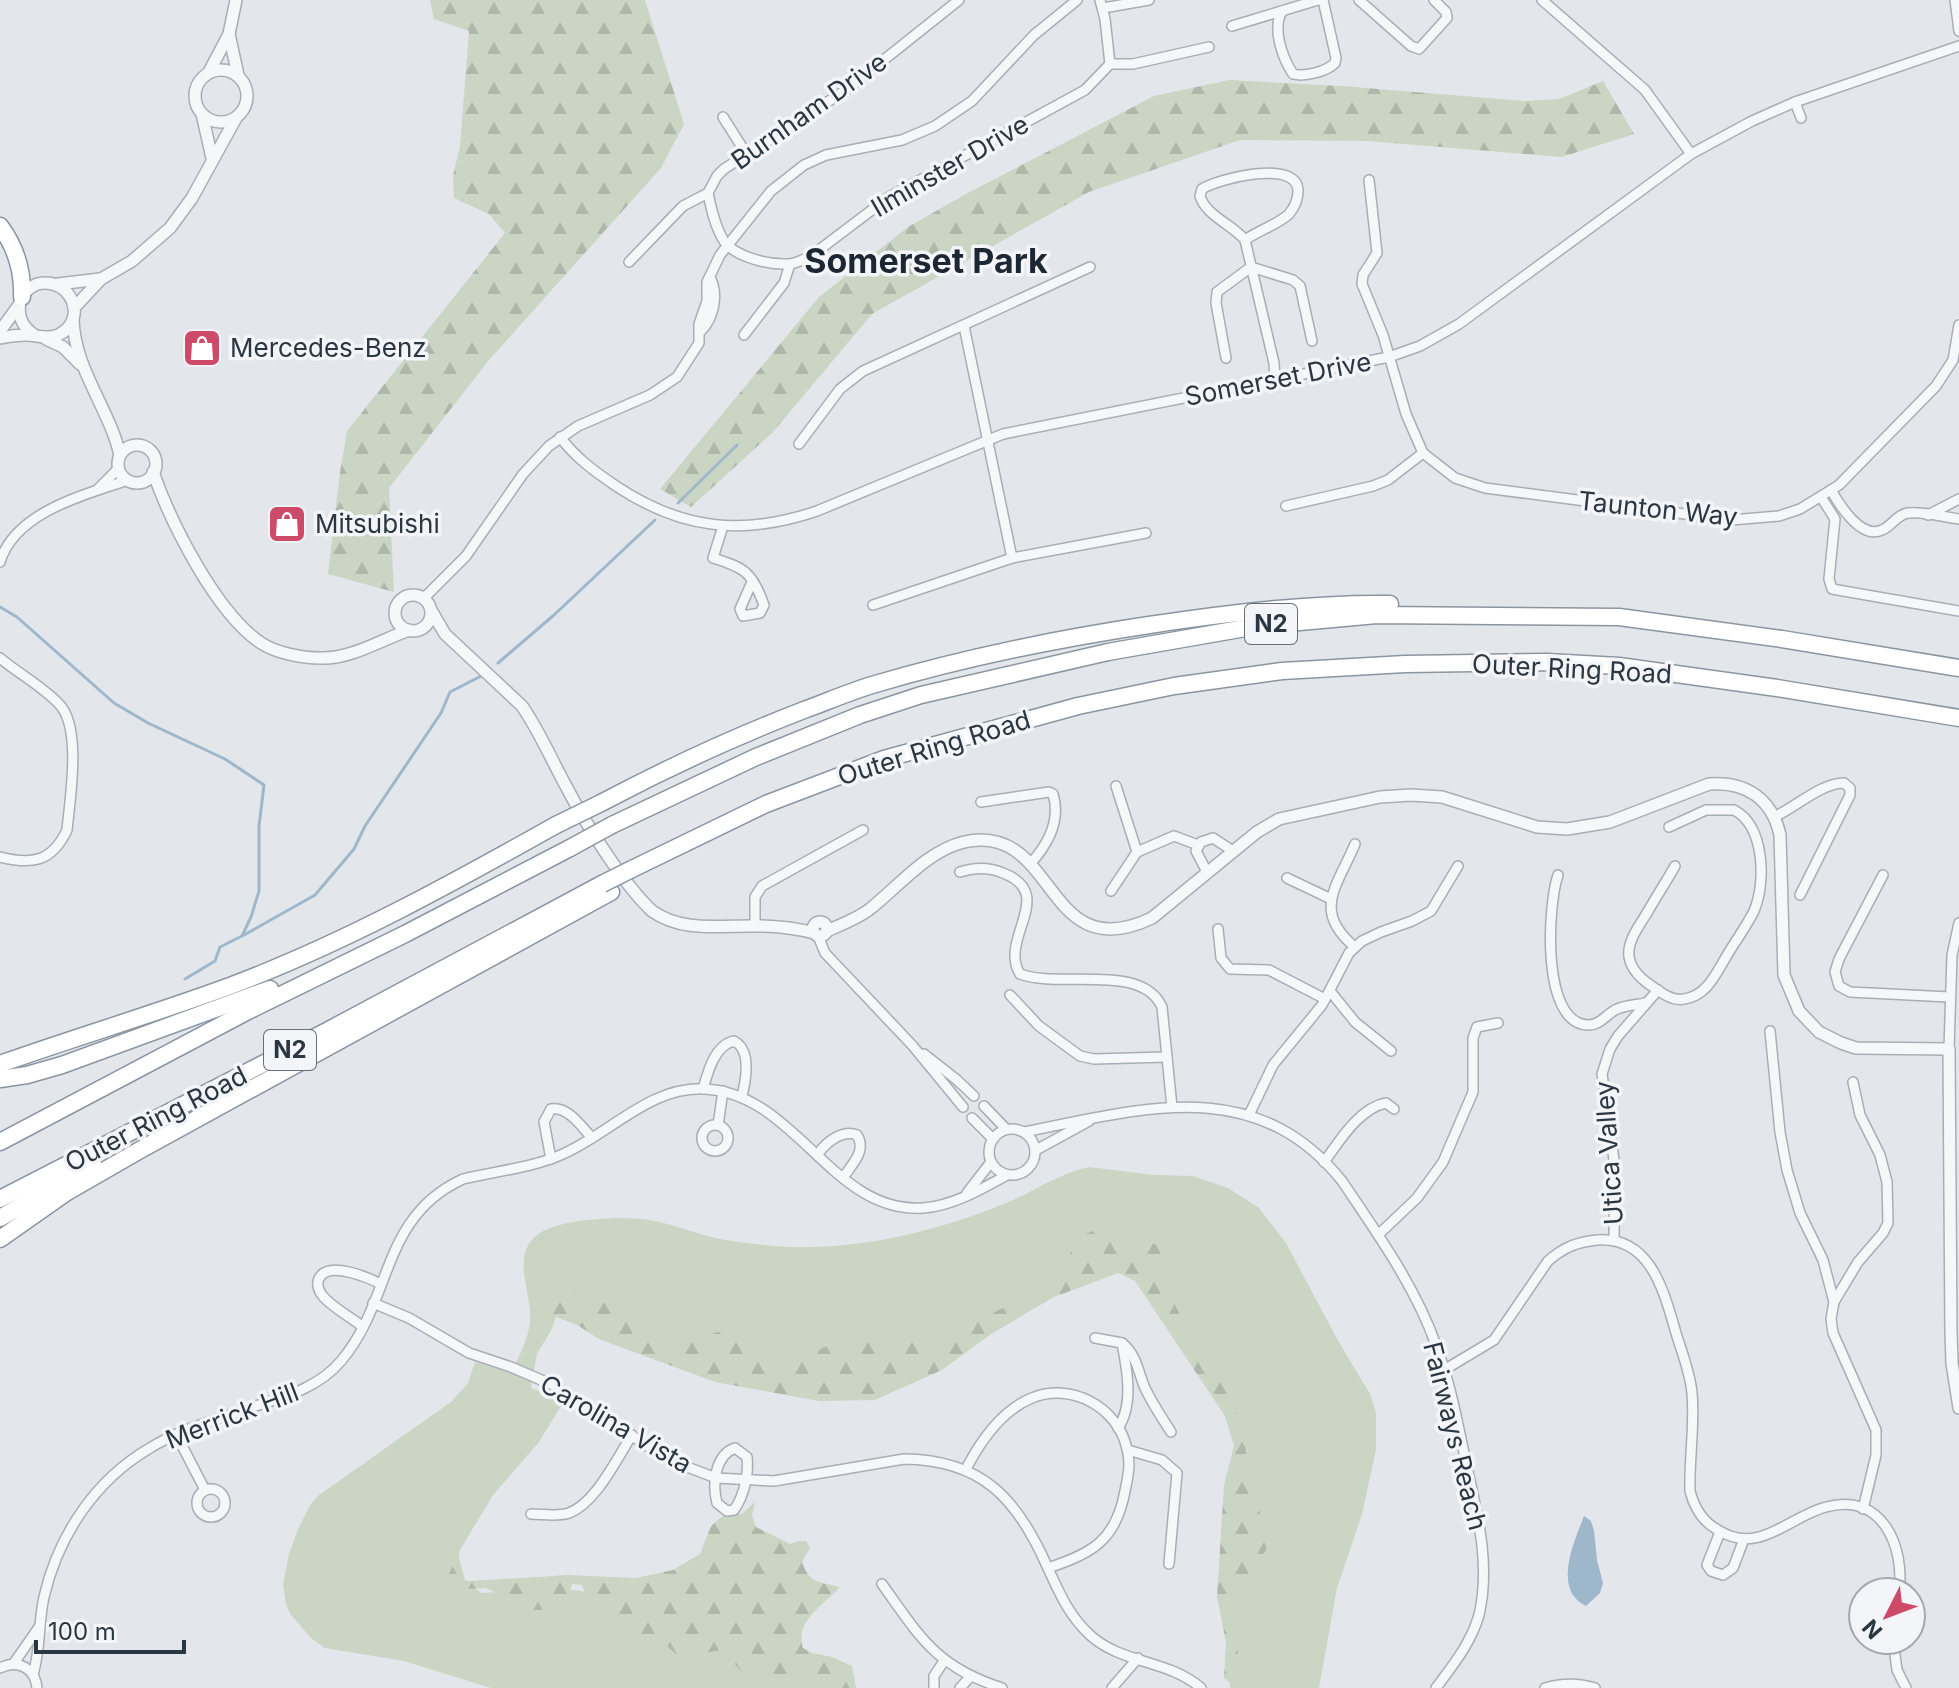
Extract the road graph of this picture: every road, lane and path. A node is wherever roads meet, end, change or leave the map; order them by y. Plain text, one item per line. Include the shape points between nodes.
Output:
1 (236, 0) edge
2 (959, 0) edge
3 (1077, 0) edge
4 (1149, 0) edge
5 (1321, 0) edge
6 (1359, 0) edge
7 (1434, 0) edge
8 (1542, 0) edge
9 (1955, 0) edge
10 (1102, 4) edge
11 (1282, 11) junction
12 (1232, 26) dead end
13 (1959, 31) edge
14 (229, 34) junction
15 (1959, 46) edge
16 (1209, 47) dead end
17 (1110, 64) junction
18 (209, 72) junction
19 (238, 75) junction
20 (1795, 102) junction
21 (202, 114) junction
22 (723, 117) dead end
23 (236, 118) junction
24 (1801, 118) dead end
25 (1691, 154) junction
26 (747, 155) junction
27 (212, 158) junction
28 (1369, 180) dead end
29 (708, 193) junction
30 (0, 226) edge
31 (1245, 240) junction
32 (727, 244) junction
33 (629, 262) dead end
34 (790, 264) junction
35 (1090, 267) dead end
36 (1251, 267) junction
37 (101, 279) junction
38 (57, 284) junction
39 (20, 301) junction
40 (74, 312) junction
41 (1959, 325) edge
42 (964, 326) junction
43 (0, 331) edge
44 (744, 335) dead end
45 (40, 336) junction
46 (0, 338) edge
47 (1312, 341) dead end
48 (1389, 357) junction
49 (1226, 358) dead end
50 (1956, 363) edge
51 (83, 368) junction
52 (1275, 380) junction
53 (114, 431) junction
54 (560, 437) junction
55 (987, 440) junction
56 (799, 444) dead end
57 (134, 445) junction
58 (1423, 453) junction
59 (120, 455) junction
60 (118, 469) junction
61 (153, 472) junction
62 (134, 481) junction
63 (1831, 490) junction
64 (96, 491) junction
65 (1821, 497) junction
66 (1959, 499) edge
67 (165, 505) junction
68 (1286, 506) dead end
69 (1928, 515) junction
70 (1959, 519) edge
71 (723, 526) junction
72 (1146, 533) dead end
73 (1012, 558) junction
74 (0, 562) edge
75 (752, 582) dead end
76 (424, 598) junction
77 (873, 605) dead end
78 (431, 610) junction
79 (1959, 611) edge
80 (395, 613) junction
81 (1456, 617) junction
82 (414, 630) junction
83 (445, 634) junction
84 (376, 642) junction
85 (0, 658) edge
86 (1959, 668) edge
87 (1959, 718) edge
88 (1116, 786) dead end
89 (981, 802) dead end
90 (607, 815) junction
91 (1774, 817) junction
92 (1669, 827) dead end
93 (863, 830) dead end
94 (569, 843) junction
95 (1355, 844) dead end
96 (1198, 845) junction
97 (1233, 851) junction
98 (1137, 852) junction
99 (0, 857) edge
100 (1031, 863) junction
101 (1458, 866) dead end
102 (1675, 866) dead end
103 (960, 872) dead end
104 (1207, 872) junction
105 (1558, 875) dead end
106 (1883, 875) dead end
107 (1287, 878) dead end
108 (606, 888) junction
109 (1111, 891) dead end
110 (1800, 895) dead end
111 (577, 896) junction
112 (1329, 898) junction
113 (1959, 923) edge
114 (755, 926) junction
115 (1218, 929) dead end
116 (820, 931) junction
117 (1355, 947) junction
118 (1658, 990) junction
119 (1010, 995) dead end
120 (1327, 995) junction
121 (1949, 997) junction
122 (1645, 1003) junction
123 (1498, 1023) dead end
124 (1770, 1031) dead end
125 (912, 1045) junction
126 (1949, 1049) junction
127 (1391, 1051) dead end
128 (1167, 1057) junction
129 (0, 1064) edge
130 (5, 1079) edge
131 (1853, 1082) dead end
132 (703, 1089) junction
133 (723, 1091) junction
134 (742, 1096) junction
135 (974, 1096) dead end
136 (984, 1106) dead end
137 (963, 1107) dead end
138 (1172, 1107) junction
139 (1394, 1109) dead end
140 (1249, 1115) junction
141 (972, 1118) dead end
142 (1092, 1119) junction
143 (718, 1125) dead end
144 (1006, 1129) junction
145 (1024, 1132) junction
146 (592, 1138) junction
147 (993, 1139) junction
148 (0, 1142) edge
149 (1036, 1150) junction
150 (818, 1154) junction
151 (551, 1159) junction
152 (991, 1162) junction
153 (1324, 1162) junction
154 (1007, 1175) junction
155 (843, 1178) junction
156 (965, 1196) junction
157 (0, 1199) edge
158 (0, 1218) edge
159 (1378, 1235) junction
160 (0, 1239) edge
161 (1614, 1239) junction
162 (381, 1284) junction
163 (1834, 1302) junction
164 (373, 1303) junction
165 (363, 1327) junction
166 (1095, 1338) dead end
167 (1122, 1343) junction
168 (1444, 1370) junction
169 (1959, 1408) edge
170 (1118, 1428) junction
171 (1171, 1432) dead end
172 (176, 1434) junction
173 (632, 1435) junction
174 (1128, 1450) junction
175 (966, 1469) junction
176 (716, 1478) junction
177 (745, 1481) junction
178 (205, 1490) dead end
179 (1863, 1509) junction
180 (531, 1514) dead end
181 (1720, 1532) junction
182 (1744, 1539) junction
183 (1169, 1564) dead end
184 (1048, 1568) junction
185 (1899, 1576) edge
186 (882, 1584) dead end
187 (39, 1627) junction
188 (1895, 1656) edge
189 (1138, 1658) junction
190 (944, 1661) junction
191 (14, 1663) junction
192 (0, 1668) edge
193 (33, 1674) junction
194 (970, 1677) junction
195 (37, 1688) edge
196 (934, 1688) edge
197 (960, 1688) edge
198 (1002, 1688) edge
199 (1112, 1688) edge
200 (1201, 1688) edge
201 (1436, 1688) edge
202 (1545, 1688) edge
203 (1595, 1688) edge
204 (1906, 1688) edge

1 - 14 street
2 - 26 street, Burnham Drive via 846,90
3 - 32 street via 957,112 902,140 826,155 804,165 771,191
4 - 10 street
5 - 11 street
5 - 11 street via 1336,58 1328,69 1293,74 1277,31
6 - 7 street via 1419,49 1447,18
8 - 25 street via 1645,90
9 - 13 street
10 - 17 street
11 - 12 street
14 - 18 street
14 - 19 street
15 - 20 street, Somerset Drive
16 - 17 street
17 - 34 street, Ilminster Drive via 1085,90 901,189 811,256
18 - 19 street via 223,69
18 - 21 street via 195,93
19 - 23 street via 248,97
20 - 24 street
20 - 25 street, Somerset Drive
21 - 23 street via 222,123
21 - 27 street
22 - 26 street
23 - 27 street
25 - 48 street, Somerset Drive via 1459,324
26 - 29 street, Burnham Drive via 724,169
27 - 37 street via 170,228
28 - 48 street, Taunton Way via 1377,253 1362,284
29 - 32 street, Burnham Drive
29 - 33 street via 683,206
30 - 39 highway via 21,271
31 - 31 street via 1206,208 1200,200 1202,189 1244,175 1276,173 1292,179 1298,193 1291,212
31 - 36 street
32 - 34 street via 745,255
32 - 54 street via 710,277 714,302 706,327 687,364 650,395
34 - 44 street via 784,283
35 - 42 street
36 - 47 street via 1300,286
36 - 49 street via 1217,292
36 - 52 street
37 - 38 street
37 - 40 street
38 - 39 street via 37,284
38 - 40 street via 69,294
39 - 43 street
39 - 45 street via 20,320
40 - 45 street via 63,332
40 - 51 street
41 - 50 street, Taunton Way
42 - 55 street
42 - 56 street via 863,371 840,389
45 - 46 street
45 - 51 street via 63,347
48 - 52 street, Somerset Drive
48 - 58 street, Taunton Way
50 - 63 street, Taunton Way
51 - 53 street
52 - 55 street, Somerset Drive
53 - 57 street
53 - 59 street
54 - 71 street, Somerset Drive via 581,462 638,500 687,521
54 - 76 street via 523,474 460,564
55 - 71 street, Somerset Drive via 791,519
55 - 73 street
57 - 59 street
57 - 61 street via 150,451
58 - 65 street, Taunton Way via 1455,478 1485,488 1731,520 1779,516
58 - 68 street via 1373,486
59 - 60 street
60 - 62 street
60 - 64 street
61 - 62 street
61 - 67 street
62 - 64 street
62 - 67 street
63 - 65 street, Taunton Way
63 - 69 street via 1851,520 1876,531 1903,515
64 - 74 street via 25,525 4,547
65 - 79 street via 1835,523 1832,589
66 - 69 street
67 - 84 street via 228,613 263,645 321,658 346,656
69 - 70 street
71 - 75 street via 713,558 743,568
72 - 73 street
73 - 77 street
76 - 78 street
76 - 80 street via 405,596
78 - 82 street via 429,621
78 - 83 street
80 - 82 street via 399,625
80 - 84 street
81 - 86 highway, Outer Ring Road / N2 via 1619,617
81 - 90 highway, Outer Ring Road / N2 via 1377,615 1284,623 1108,652 921,695
81 - 90 highway via 1395,605 1321,606 1181,620 1005,651 857,690 739,736 654,775
82 - 83 street
82 - 84 street
83 - 114 street via 522,706 568,791 645,905 661,918 686,925
85 - 99 street via 59,704 72,739 67,830 61,842 37,860
87 - 108 highway, Outer Ring Road / N2, bridge via 1619,666 1434,663 1282,671 1078,706 840,774 714,828
88 - 98 street
89 - 100 street via 1053,794 1050,838
90 - 94 highway, Outer Ring Road / N2, bridge
90 - 129 highway, bridge via 556,825 324,947
91 - 97 street via 1750,790 1725,782 1610,822 1567,829 1537,827 1442,797 1395,795 1279,819
91 - 110 street via 1828,786 1844,783 1850,788
91 - 126 street via 1780,835 1784,975 1799,1011 1819,1032 1848,1046
92 - 118 street via 1706,810 1740,813 1756,835 1760,882 1754,911 1707,987 1681,1000
93 - 114 street via 762,886 755,897
94 - 130 highway via 263,992 62,1065
94 - 148 highway, Outer Ring Road / N2 via 405,934
95 - 112 street
96 - 97 street via 1213,838
96 - 98 street via 1174,836
96 - 104 street
97 - 104 street
98 - 109 street
100 - 104 street via 1075,918 1113,930 1152,918
100 - 116 street via 999,844 963,843 936,855 869,910
101 - 117 street via 1431,911
102 - 118 street via 1629,946 1632,964
103 - 128 street via 995,870 1024,889 1028,908 1014,957 1020,974 1131,982 1148,988 1162,1007
105 - 122 street via 1551,902 1552,972 1565,1011 1589,1025 1618,1009
106 - 121 street via 1839,959 1839,986 1850,992
107 - 112 street
108 - 111 highway, Outer Ring Road / N2
108 - 160 highway via 441,987 67,1192
111 - 157 highway, Outer Ring Road / N2
111 - 158 highway
112 - 117 street via 1335,923
113 - 121 street
114 - 116 street
115 - 120 street via 1221,958 1230,969 1269,970
116 - 125 street via 825,953
117 - 120 street
118 - 122 street, Utica Valley
119 - 128 street via 1045,1032 1084,1057
120 - 127 street
120 - 140 street via 1273,1065
121 - 126 street
122 - 161 street, Utica Valley via 1610,1049 1602,1074 1615,1167
123 - 159 street via 1477,1027 1473,1092 1443,1162 1417,1198
124 - 163 street via 1787,1170
125 - 135 street
125 - 137 street
126 - 169 street via 1951,1333
128 - 138 street
131 - 163 street via 1887,1182 1888,1223
132 - 133 street, Merrick Hill
132 - 134 street via 721,1047 734,1041 744,1051
132 - 146 street, Merrick Hill via 665,1094
133 - 134 street, Merrick Hill
133 - 143 street
134 - 150 street, Merrick Hill
136 - 144 street
138 - 140 street, Fairways Reach via 1222,1107
138 - 142 street, Fairways Reach
139 - 153 street via 1380,1104 1361,1118
140 - 153 street, Fairways Reach via 1295,1137
141 - 147 street
142 - 145 street, Fairways Reach
142 - 149 street, Fairways Reach
144 - 145 street, Fairways Reach
144 - 147 street
145 - 149 street
146 - 151 street, Merrick Hill
146 - 151 street via 568,1113 551,1109 544,1116
147 - 152 street
149 - 154 street, Fairways Reach via 1028,1170
150 - 155 street, Merrick Hill
150 - 155 street via 839,1136 857,1135 861,1150
151 - 162 street, Merrick Hill via 463,1179 434,1196 408,1224
152 - 154 street
152 - 156 street
153 - 159 street, Fairways Reach
154 - 156 street, Merrick Hill
155 - 156 street, Merrick Hill via 899,1207 933,1207
159 - 168 street, Fairways Reach via 1411,1291
161 - 168 street via 1585,1241 1560,1251 1494,1340
161 - 181 street via 1644,1258 1661,1284 1692,1391 1690,1491 1698,1510
162 - 164 street, Merrick Hill
162 - 165 street via 340,1271 319,1278 323,1296
163 - 179 street via 1833,1333 1876,1430 1876,1455
164 - 165 street, Merrick Hill
164 - 173 street, Carolina Vista via 469,1353 553,1385
165 - 172 street, Merrick Hill via 342,1360 307,1388
166 - 167 street
167 - 170 street via 1127,1400
167 - 171 street via 1136,1360 1144,1386
168 - 201 street, Fairways Reach via 1480,1524 1484,1566 1483,1593 1470,1638
170 - 174 street
170 - 175 street via 1087,1399 1059,1393 1034,1397 1004,1416
172 - 178 street
172 - 187 street, Merrick Hill via 127,1464 81,1511 55,1559
173 - 176 street, Carolina Vista via 669,1460
173 - 180 street via 578,1508 559,1515
174 - 183 street via 1162,1460 1177,1473
174 - 184 street via 1129,1472 1117,1522 1093,1550
175 - 177 street, Carolina Vista via 904,1459
175 - 184 street, Carolina Vista via 1012,1503
176 - 177 street, Carolina Vista
176 - 177 street via 717,1503 727,1511 736,1507
176 - 177 street via 722,1457 735,1448 747,1457
179 - 182 street via 1830,1506 1769,1536
179 - 185 street via 1882,1521 1895,1540
181 - 182 street
181 - 182 street via 1707,1565 1717,1574 1733,1568
184 - 189 street, Carolina Vista via 1076,1622 1102,1645
186 - 190 street
187 - 191 street, Merrick Hill
187 - 193 street, Merrick Hill
188 - 204 street
189 - 199 street
189 - 200 street, Carolina Vista via 1185,1674
190 - 194 street
190 - 196 street via 934,1676
191 - 192 street
191 - 193 street
193 - 195 street
194 - 197 street
194 - 198 street
202 - 203 street

